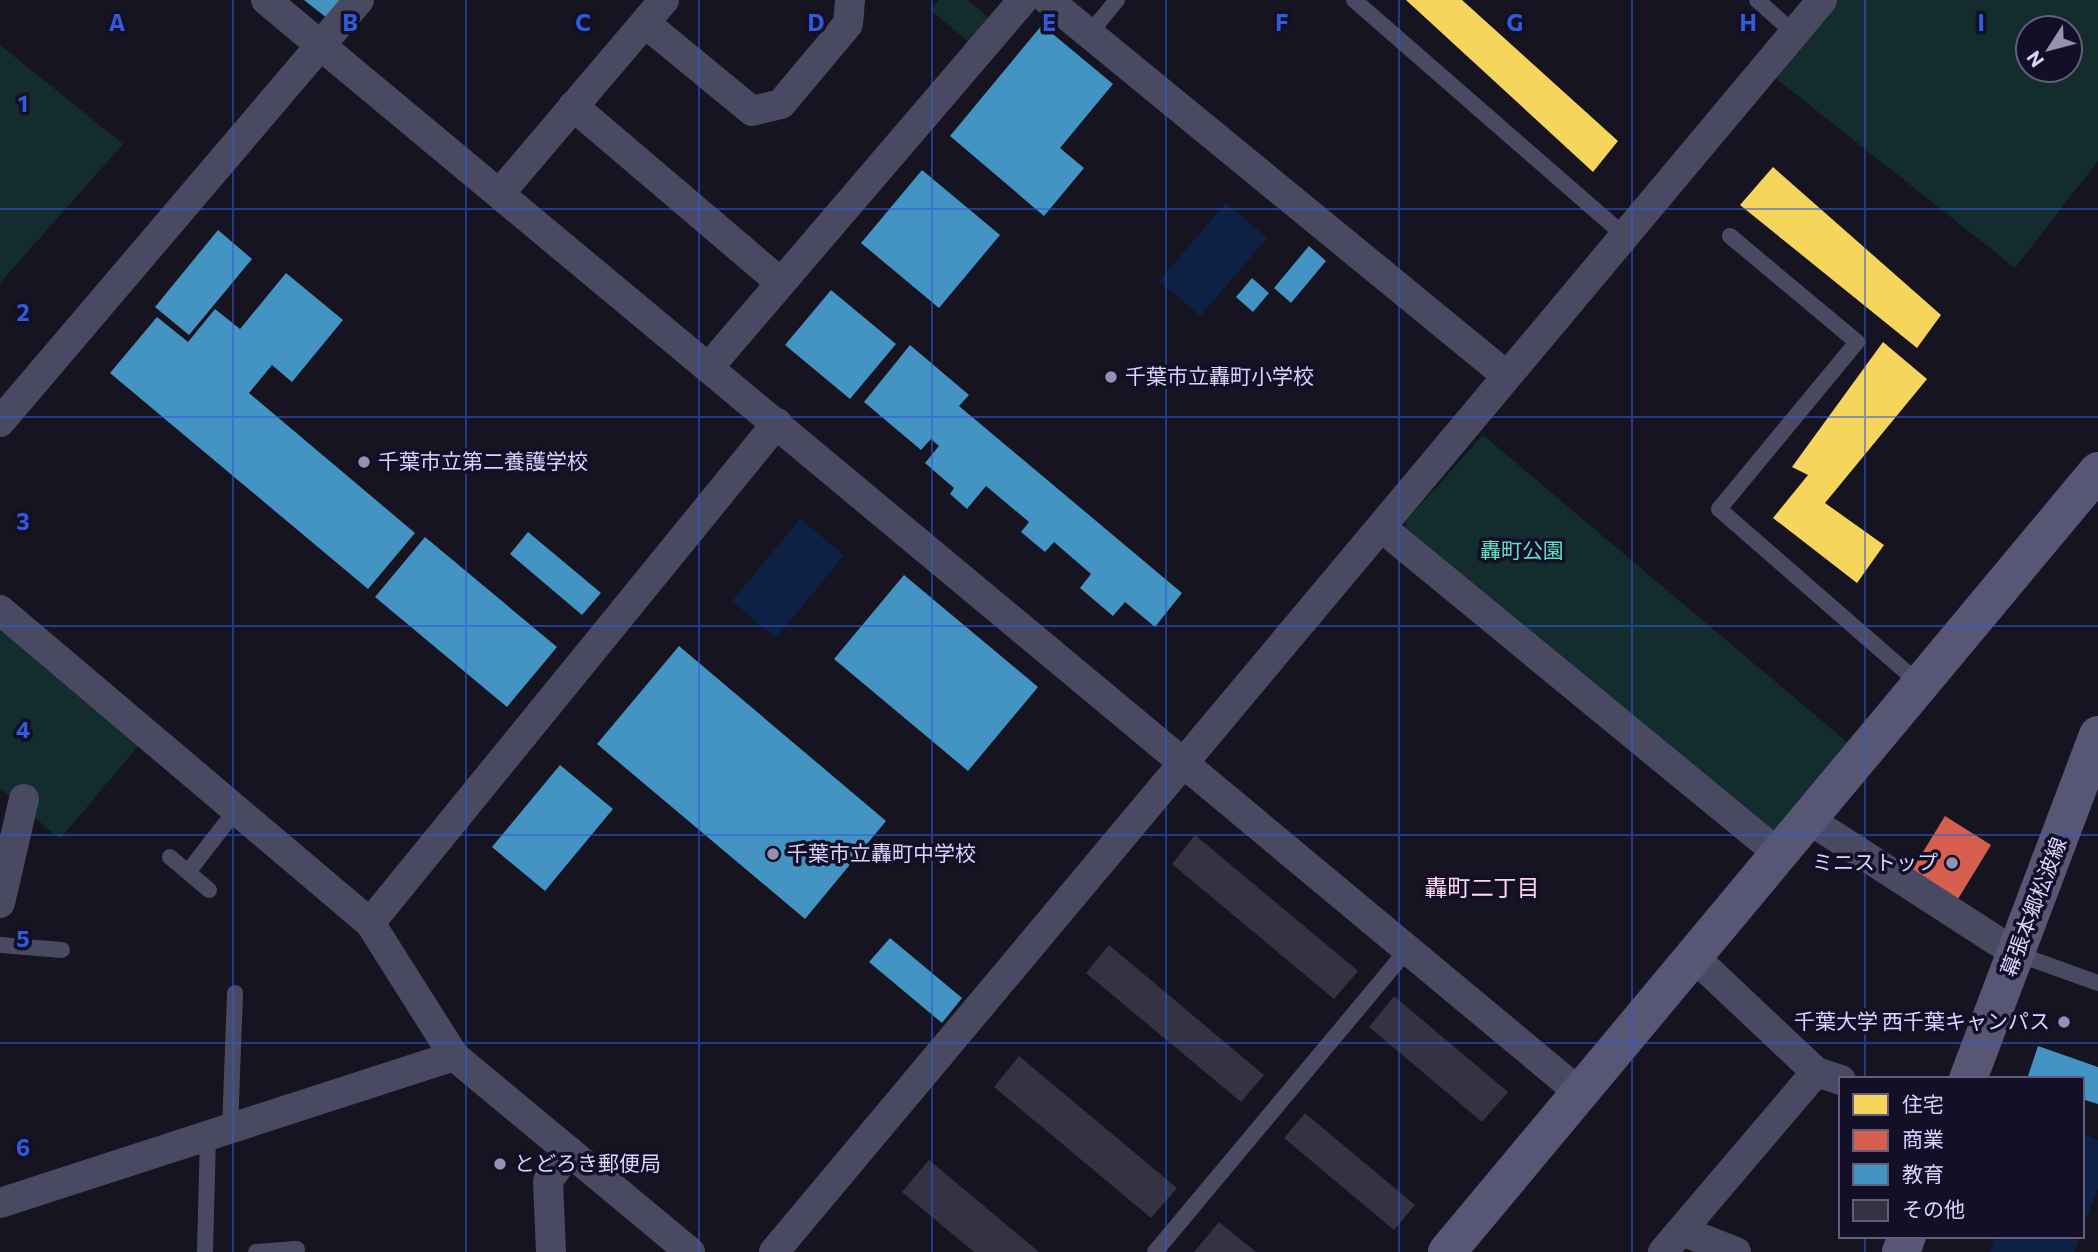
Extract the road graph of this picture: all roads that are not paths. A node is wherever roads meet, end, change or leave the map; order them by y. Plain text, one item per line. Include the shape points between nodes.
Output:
1 (266, 0) edge
2 (359, 0) edge
3 (664, 0) edge
4 (850, 0) edge
5 (1023, 0) edge
6 (1048, 0) edge
7 (1117, 0) edge
8 (1354, 0) edge
9 (1757, 0) edge
10 (1822, 0) edge
11 (645, 23) junction
12 (1794, 33) junction
13 (1088, 34) junction
14 (320, 45) junction
15 (573, 106) junction
16 (500, 192) junction
17 (1625, 236) junction
18 (1730, 236) dead end
19 (781, 283) junction
20 (709, 367) junction
21 (1507, 376) junction
22 (0, 422) edge
23 (777, 422) junction
24 (2098, 471) edge
25 (1381, 527) junction
26 (0, 610) edge
27 (1920, 684) junction
28 (2098, 735) edge
29 (1184, 763) junction
30 (24, 799) dead end
31 (236, 810) junction
32 (1808, 819) junction
33 (6, 850) edge
34 (1779, 854) junction
35 (170, 857) dead end
36 (188, 872) junction
37 (208, 890) dead end
38 (0, 903) edge
39 (370, 923) junction
40 (0, 945) edge
41 (1408, 949) junction
42 (62, 950) dead end
43 (2017, 954) junction
44 (1693, 956) junction
45 (2098, 982) edge
46 (235, 993) dead end
47 (454, 1055) junction
48 (1828, 1076) edge
49 (1969, 1077) edge
50 (1580, 1093) junction
51 (219, 1133) junction
52 (569, 1151) junction
53 (0, 1203) edge
54 (1673, 1242) edge
55 (297, 1249) dead end
56 (205, 1252) edge
57 (256, 1252) edge
58 (551, 1252) edge
59 (690, 1252) edge
60 (774, 1252) edge
61 (1155, 1252) edge
62 (1447, 1252) edge
63 (1736, 1252) edge

1 - 14 street
2 - 14 street
3 - 11 street
4 - 11 street via 848,24 781,104 752,111
5 - 19 street
6 - 13 street
7 - 13 lane
8 - 17 lane
9 - 12 lane
10 - 12 street
11 - 15 street
12 - 17 street
13 - 21 street
14 - 16 street
14 - 22 street
15 - 16 street
15 - 19 street
16 - 20 street
17 - 21 street
18 - 27 lane via 1857,342 1719,509
19 - 20 street
20 - 23 street
21 - 25 street
23 - 29 street
23 - 39 street
24 - 27 street
25 - 29 street
25 - 34 street
26 - 31 street
27 - 32 street
28 - 43 street, 幕張本郷松波線
29 - 41 street
29 - 60 street
30 - 33 street
31 - 36 lane
31 - 39 street
32 - 34 street
32 - 43 street
33 - 38 street
34 - 44 street
35 - 36 lane
36 - 37 lane
39 - 47 street
40 - 42 lane
41 - 50 street
41 - 61 lane
43 - 45 lane
43 - 49 street, 幕張本郷松波線
44 - 48 street
44 - 50 street
46 - 51 lane
47 - 51 street
47 - 52 street
48 - 54 street
50 - 62 street
51 - 53 street
51 - 56 lane
52 - 58 street via 548,1181
52 - 59 street
54 - 63 street
55 - 57 lane

